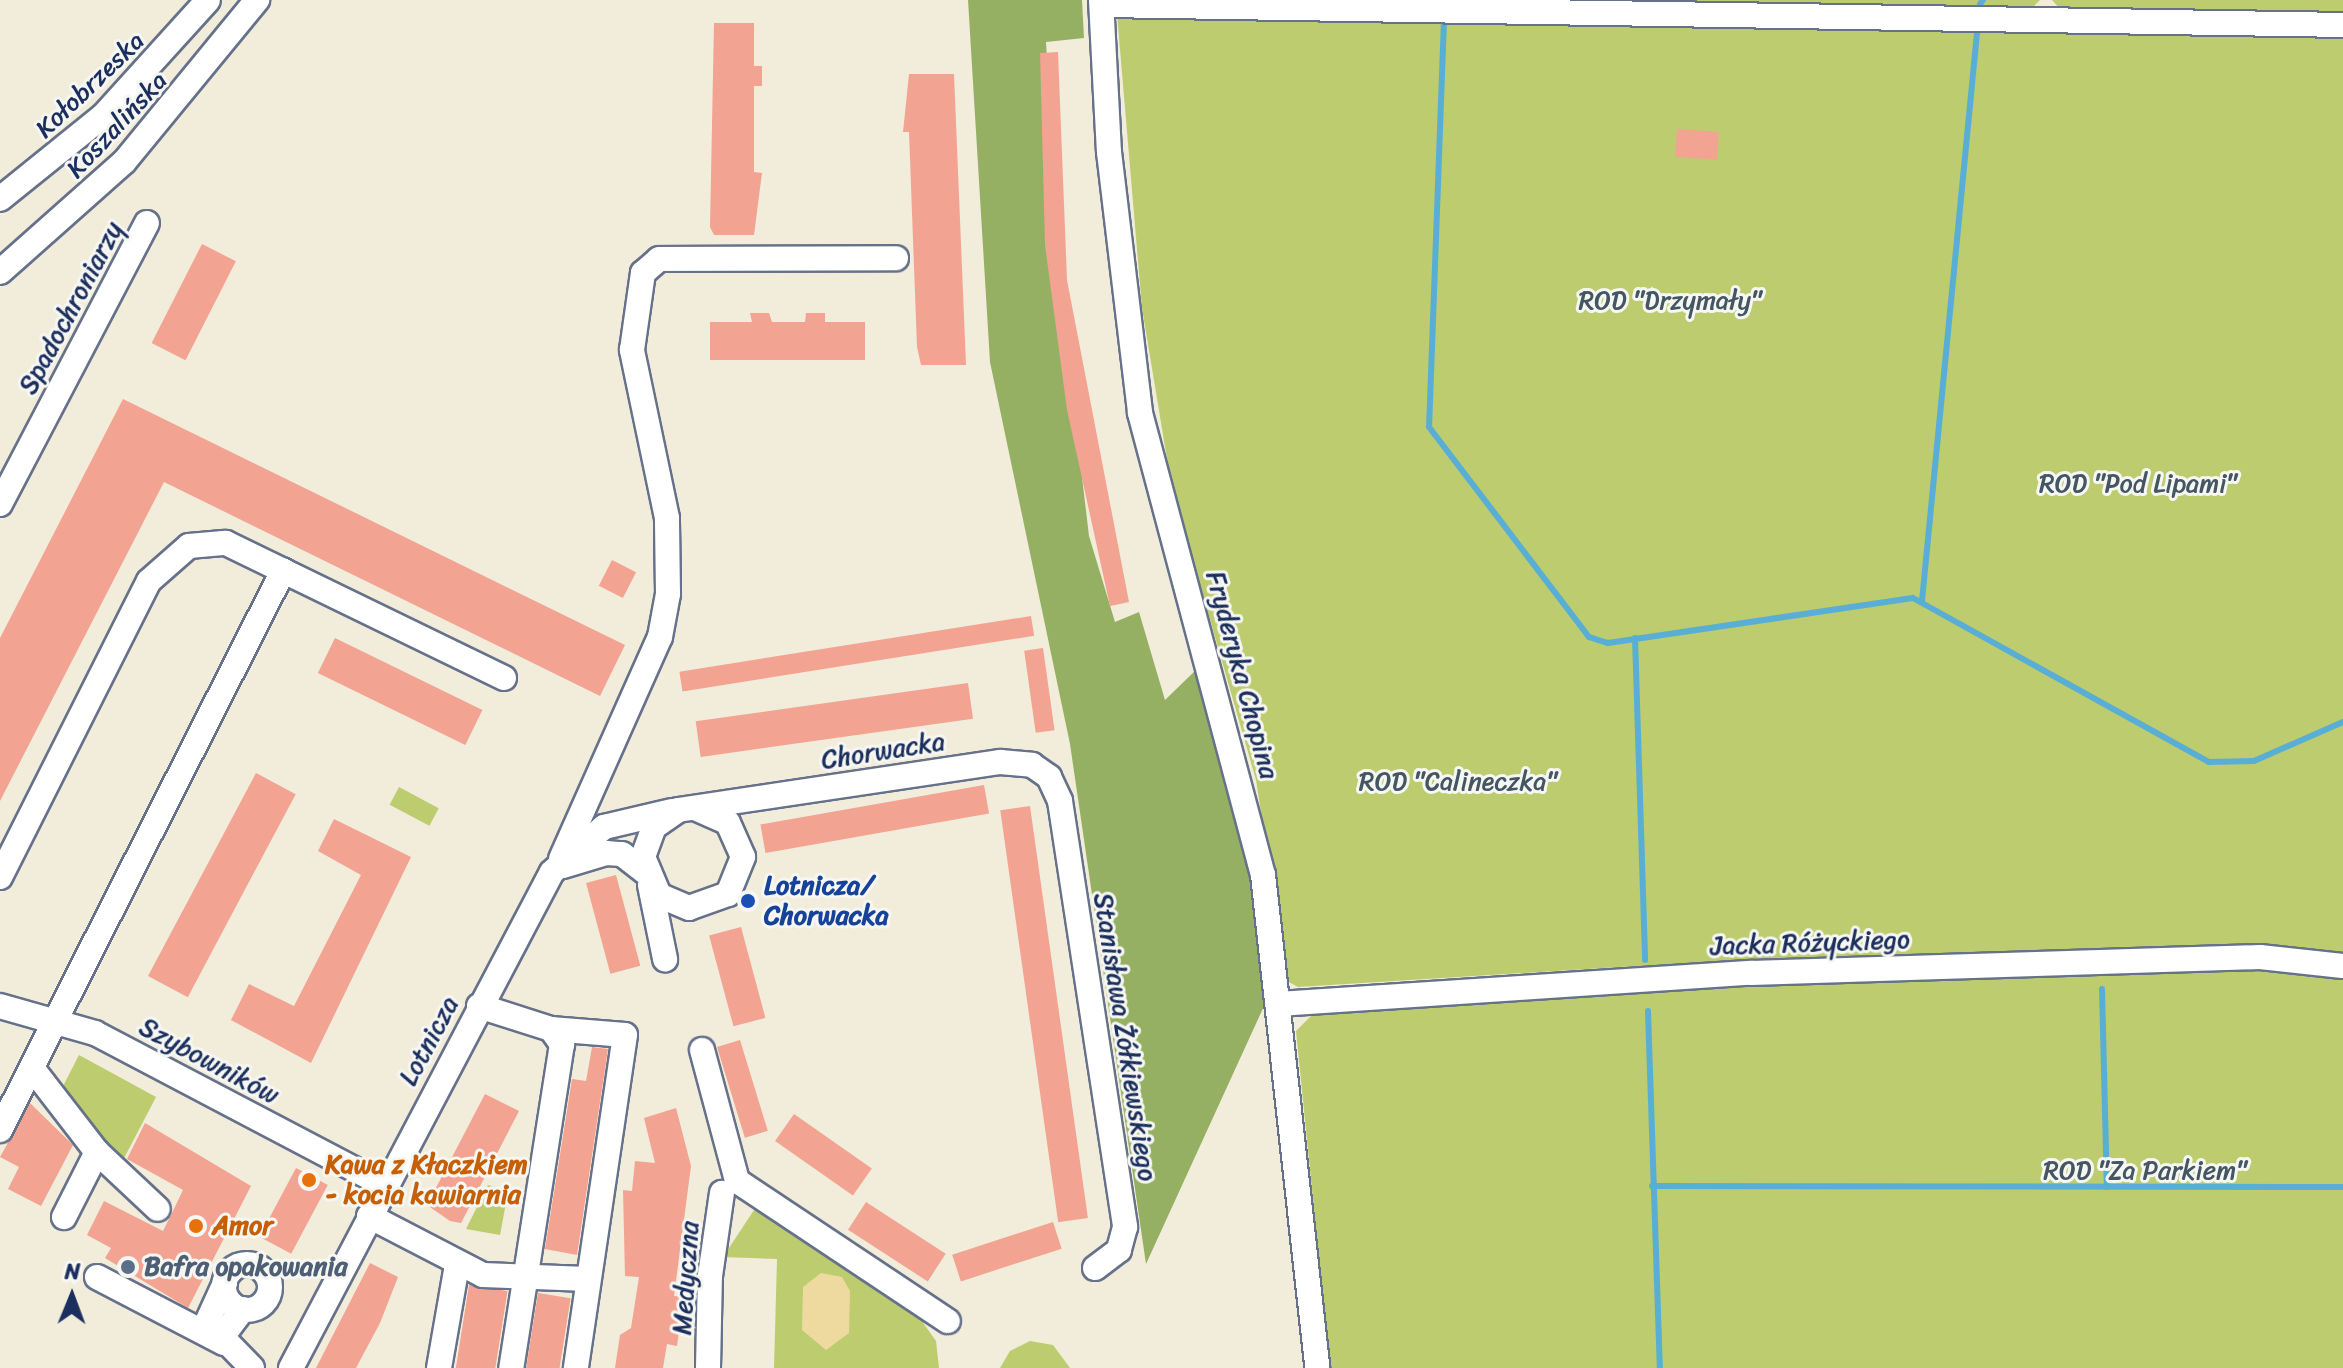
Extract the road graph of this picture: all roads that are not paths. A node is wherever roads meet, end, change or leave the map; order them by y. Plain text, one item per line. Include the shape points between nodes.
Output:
1 (208, 0) edge
2 (257, 0) edge
3 (1101, 2) edge
4 (2343, 25) edge
5 (0, 199) edge
6 (147, 223) dead end
7 (896, 258) dead end
8 (0, 272) edge
9 (0, 504) edge
10 (283, 571) junction
11 (504, 678) dead end
12 (1060, 801) joint
13 (687, 809) junction
14 (556, 866) junction
15 (0, 877) edge
16 (648, 878) junction
17 (665, 959) dead end
18 (2343, 966) edge
19 (1279, 1004) junction
20 (0, 1006) edge
21 (479, 1006) junction
22 (55, 1020) junction
23 (551, 1029) junction
24 (702, 1050) dead end
25 (32, 1068) junction
26 (0, 1130) edge
27 (97, 1152) junction
28 (385, 1185) junction
29 (722, 1193) dead end
30 (158, 1209) dead end
31 (369, 1216) junction
32 (64, 1217) dead end
33 (457, 1265) junction
34 (1095, 1268) dead end
35 (97, 1277) dead end
36 (587, 1279) junction
37 (526, 1281) junction
38 (225, 1283) junction
39 (243, 1309) junction
40 (948, 1321) dead end
41 (214, 1337) junction
42 (252, 1368) edge
43 (291, 1368) edge
44 (439, 1368) edge
45 (511, 1368) edge
46 (576, 1368) edge
47 (708, 1368) edge
48 (1317, 1368) edge

1 - 5 street, Kołobrzeska via 112,108
2 - 8 street, Koszalińska via 124,162
3 - 4 street
3 - 19 street, Fryderyka Chopina via 1109,152 1140,413 1251,814
6 - 9 street, Spadochroniarzy
7 - 14 street via 659,259 643,273 632,350 667,518 668,594 660,637
10 - 11 street
10 - 15 street via 212,542 162,563
10 - 22 street
12 - 13 street, Chorwacka via 1042,771 1000,762
12 - 34 street, Stanisława Żółkiewskiego via 1125,1227 1119,1250
13 - 14 street, Lotnicza via 604,827
13 - 16 street via 654,827
13 - 16 street via 735,832 743,857 733,888 712,904 689,908
14 - 16 street via 622,854
14 - 21 street, Lotnicza
16 - 17 street
18 - 19 street, Jacka Różyckiego via 2260,957 1751,973
19 - 48 street, Fryderyka Chopina
20 - 22 street, Szybowników
21 - 23 street
21 - 28 street, Lotnicza
22 - 25 street
22 - 28 street, Szybowników via 95,1033
23 - 36 street via 625,1035
23 - 37 street via 563,1054
24 - 40 street via 737,1181
25 - 26 street
25 - 27 street
27 - 30 street
27 - 32 street
28 - 31 street, Lotnicza
29 - 47 street, Medyczna via 710,1276
31 - 33 street
31 - 43 street, Lotnicza
33 - 37 street
33 - 44 street
35 - 41 street
36 - 37 street
36 - 46 street
37 - 45 street
38 - 39 street via 229,1300
38 - 39 street via 243,1265 266,1275 266,1299
38 - 41 street
39 - 41 street
41 - 42 street

